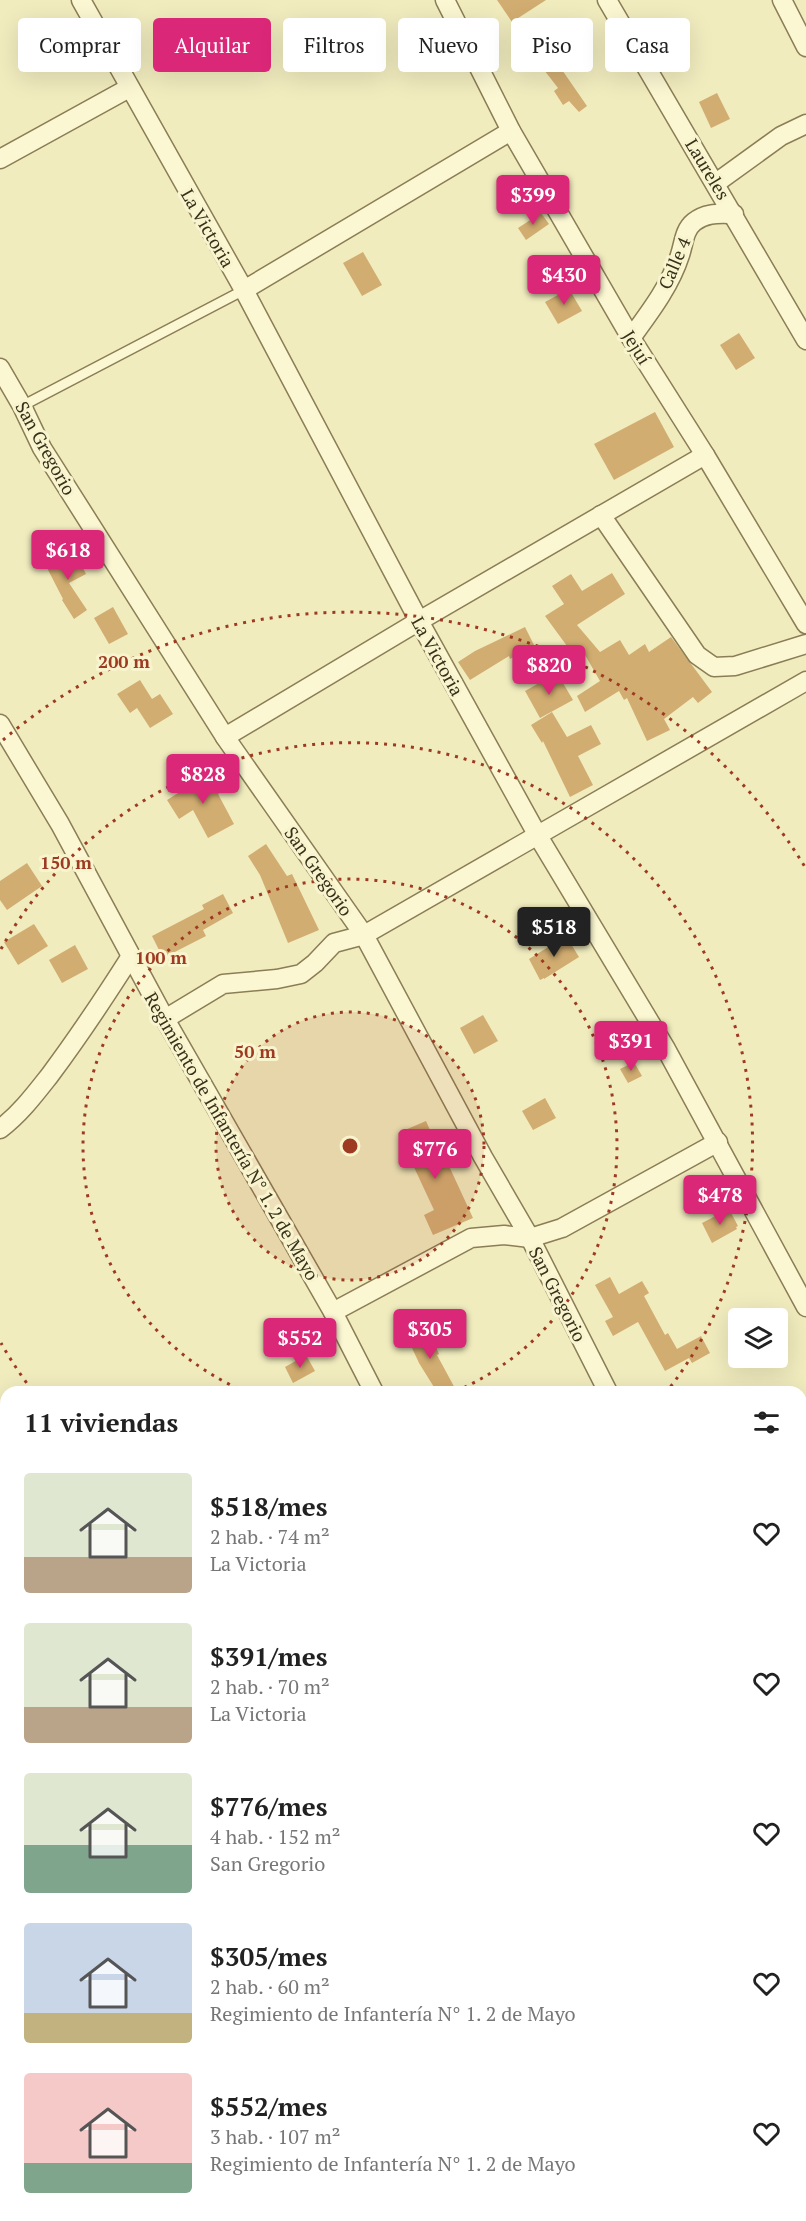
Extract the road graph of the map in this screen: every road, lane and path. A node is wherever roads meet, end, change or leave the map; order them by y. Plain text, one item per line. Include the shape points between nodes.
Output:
1 (81, 0) edge
2 (445, 0) edge
3 (607, 0) edge
4 (782, 0) edge
5 (806, 47) edge
6 (129, 88) junction
7 (806, 124) edge
8 (511, 131) junction
9 (0, 159) edge
10 (716, 183) junction
11 (734, 214) junction
12 (243, 290) junction
13 (631, 338) junction
14 (806, 340) edge
15 (0, 368) edge
16 (22, 406) junction
17 (705, 455) junction
18 (601, 515) junction
19 (419, 621) junction
20 (806, 624) edge
21 (806, 644) edge
22 (806, 681) edge
23 (0, 724) edge
24 (225, 737) junction
25 (538, 836) junction
26 (364, 935) junction
27 (131, 956) junction
28 (165, 1019) junction
29 (0, 1129) edge
30 (718, 1142) junction
31 (530, 1238) junction
32 (806, 1307) edge
33 (333, 1312) junction
34 (371, 1386) edge
35 (605, 1386) edge

1 - 6 street, La Victoria
2 - 8 street, Jejuí
3 - 10 street, Laureles
4 - 5 street
6 - 9 street
6 - 12 street, La Victoria
7 - 10 street via 781,136
8 - 12 street
8 - 13 street, Jejuí
10 - 11 street, Laureles
11 - 13 street, Calle 4 via 711,213 694,222 684,236 670,281
11 - 14 street, Laureles
12 - 16 lane
12 - 19 street, La Victoria
13 - 17 street, Jejuí
15 - 16 street, San Gregorio
16 - 24 street, San Gregorio via 42,448
17 - 18 street
17 - 20 street, Jejuí
18 - 19 street
18 - 21 street via 697,655 714,667 735,666
19 - 24 street
19 - 25 street, La Victoria
22 - 25 street
23 - 27 street, Regimiento de Infantería N° 1. 2 de Mayo via 60,824
24 - 26 street, San Gregorio
25 - 26 street
25 - 30 street, La Victoria
26 - 28 street via 334,943 301,974 223,984
26 - 31 street, San Gregorio
27 - 28 street, Regimiento de Infantería N° 1. 2 de Mayo
27 - 29 street via 88,1025 19,1113
28 - 33 street, Regimiento de Infantería N° 1. 2 de Mayo
30 - 31 street via 562,1228
30 - 32 street, La Victoria
31 - 33 street via 471,1238
31 - 35 street, San Gregorio
33 - 34 street, Regimiento de Infantería N° 1. 2 de Mayo

